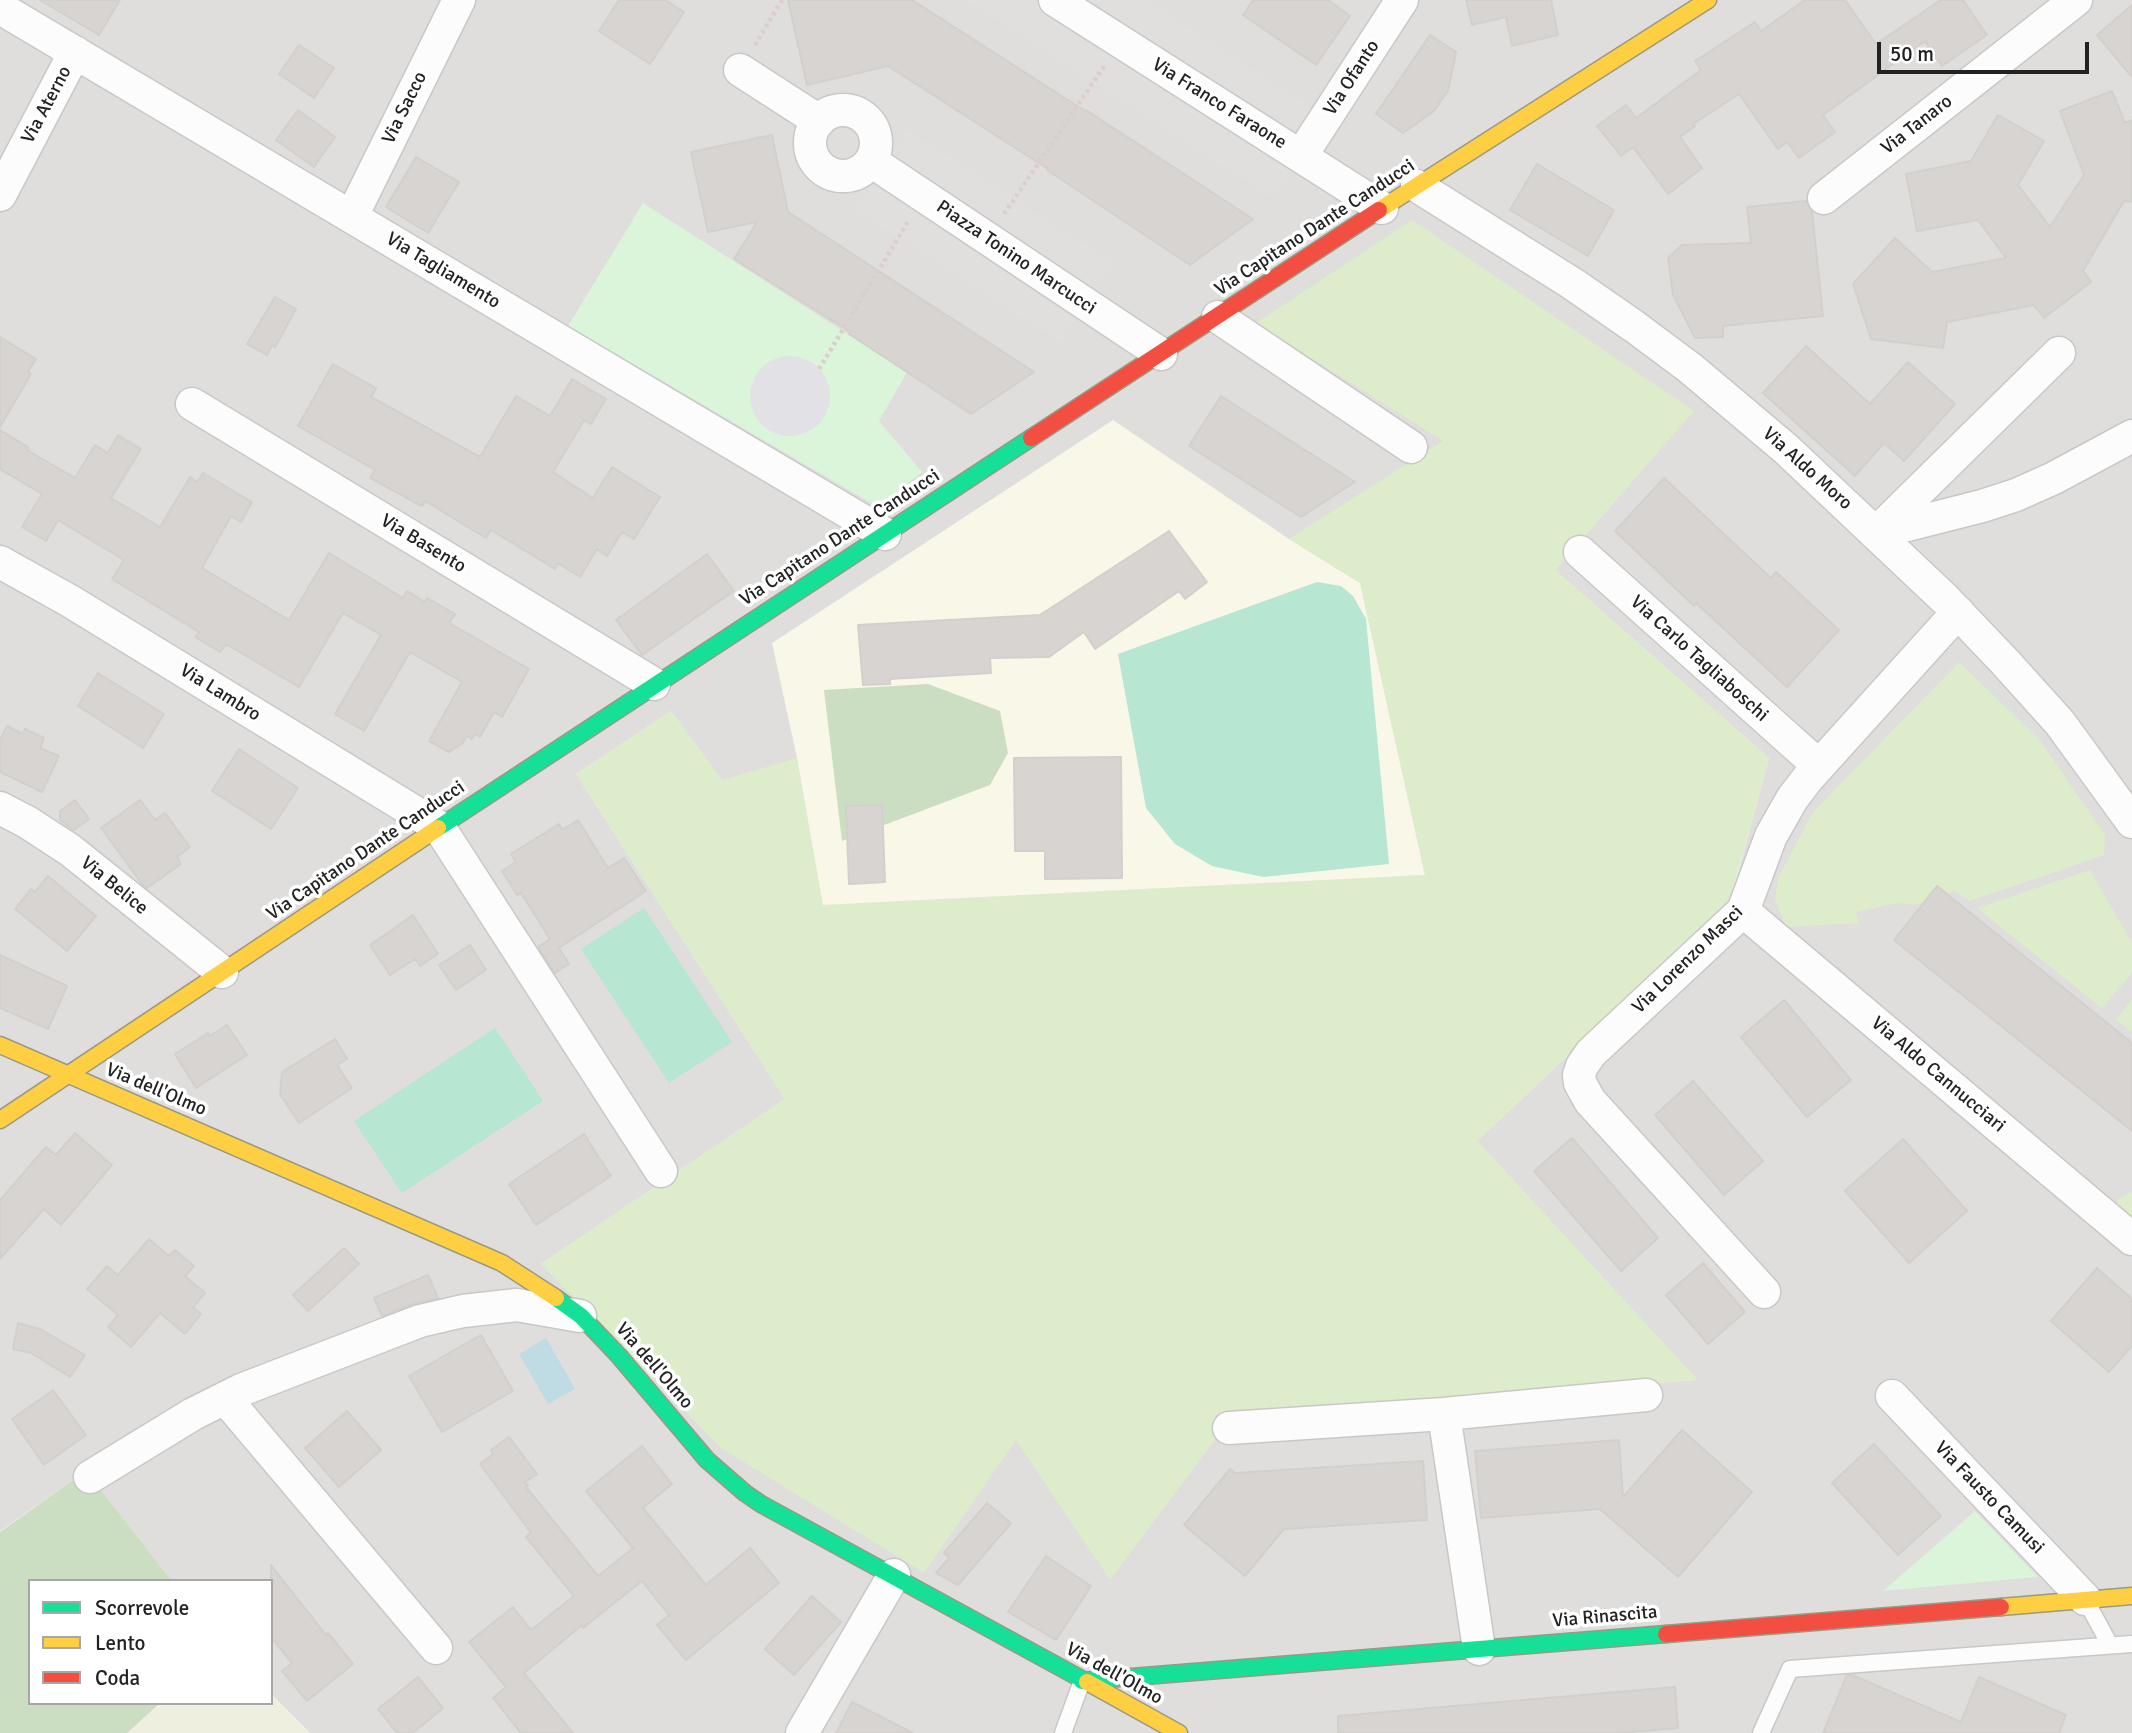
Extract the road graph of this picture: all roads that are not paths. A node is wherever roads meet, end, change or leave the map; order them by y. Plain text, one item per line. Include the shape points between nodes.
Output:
1 (459, 0) edge
2 (1055, 0) edge
3 (1402, 0) edge
4 (1708, 0) edge
5 (2076, 0) edge
6 (0, 8) edge
7 (75, 52) junction
8 (740, 70) road end
9 (819, 121) junction
10 (1301, 156) junction
11 (871, 161) junction
12 (1417, 186) junction
13 (0, 195) edge
14 (1824, 198) dead end
15 (1382, 208) junction
16 (352, 216) junction
17 (1218, 317) junction
18 (2059, 353) dead end
19 (1161, 354) junction
20 (192, 404) dead end
21 (2132, 436) edge
22 (1411, 447) dead end
23 (1876, 533) junction
24 (885, 534) junction
25 (1580, 552) dead end
26 (0, 562) edge
27 (1958, 612) junction
28 (654, 684) junction
29 (1819, 766) junction
30 (0, 808) edge
31 (2132, 822) edge
32 (439, 827) junction
33 (1743, 911) junction
34 (222, 972) junction
35 (0, 1045) edge
36 (69, 1076) junction
37 (0, 1121) edge
38 (660, 1171) dead end
39 (2132, 1239) edge
40 (1764, 1292) dead end
41 (581, 1316) junction
42 (1646, 1395) dead end
43 (1892, 1396) dead end
44 (225, 1398) junction
45 (1444, 1414) junction
46 (1228, 1428) dead end
47 (90, 1476) dead end
48 (894, 1575) junction
49 (2132, 1595) edge
50 (2085, 1599) junction
51 (2132, 1644) edge
52 (2110, 1645) junction
53 (436, 1648) dead end
54 (1479, 1649) junction
55 (1082, 1681) junction
56 (802, 1733) edge
57 (1063, 1733) edge
58 (1179, 1733) edge
59 (1761, 1733) edge

1 - 16 street, Via Sacco
2 - 10 street, Via Franco Faraone
3 - 10 street, Via Ofanto
4 - 12 street, Via Capitano Dante Canducci
5 - 14 street, Via Tanaro
6 - 7 street, Via Tagliamento
7 - 13 street, Via Aterno
7 - 16 street, Via Tagliamento
8 - 9 street
9 - 11 street via 837,111 858,114 876,140
9 - 11 street via 810,141 811,152 823,170 854,175
10 - 15 street, Via Franco Faraone
11 - 19 street, Piazza Tonino Marcucci
12 - 15 street, Via Capitano Dante Canducci
12 - 23 street, Via Aldo Moro via 1593,298 1690,368
15 - 17 street, Via Capitano Dante Canducci
16 - 24 street, Via Tagliamento
17 - 19 street, Via Capitano Dante Canducci
17 - 22 street
18 - 23 street
19 - 24 street, Via Capitano Dante Canducci
20 - 28 street, Via Basento
21 - 23 street via 2016,495
23 - 27 street, Via Aldo Moro
24 - 28 street, Via Capitano Dante Canducci
25 - 29 street, Via Carlo Tagliaboschi
26 - 32 street, Via Lambro
27 - 29 street, Via Lorenzo Masci
27 - 31 street, Via Aldo Moro via 2060,723
28 - 32 street, Via Capitano Dante Canducci
29 - 33 street, Via Lorenzo Masci via 1777,823
30 - 34 street, Via Belice via 70,850
32 - 34 street, Via Capitano Dante Canducci
32 - 38 street
33 - 39 street, Via Aldo Cannucciari
33 - 40 street, Via Lorenzo Masci via 1587,1057 1579,1075 1590,1101
34 - 36 street, Via Capitano Dante Canducci
35 - 36 street, Via dell'Olmo
36 - 37 street, Via Capitano Dante Canducci
36 - 41 street, Via dell'Olmo via 489,1256
41 - 44 street via 517,1305 441,1315
41 - 48 street, Via dell'Olmo via 698,1450 732,1482 761,1504
42 - 45 street
43 - 50 street, Via Fausto Camusi
44 - 47 street
44 - 53 street
45 - 46 street
45 - 54 street
48 - 55 street, Via dell'Olmo
48 - 56 street
49 - 50 street, Via Rinascita
50 - 52 lane
50 - 54 street, Via Rinascita
51 - 52 lane
52 - 59 lane via 1790,1669
54 - 55 street, Via Rinascita
55 - 57 lane
55 - 58 street, Via dell'Olmo

